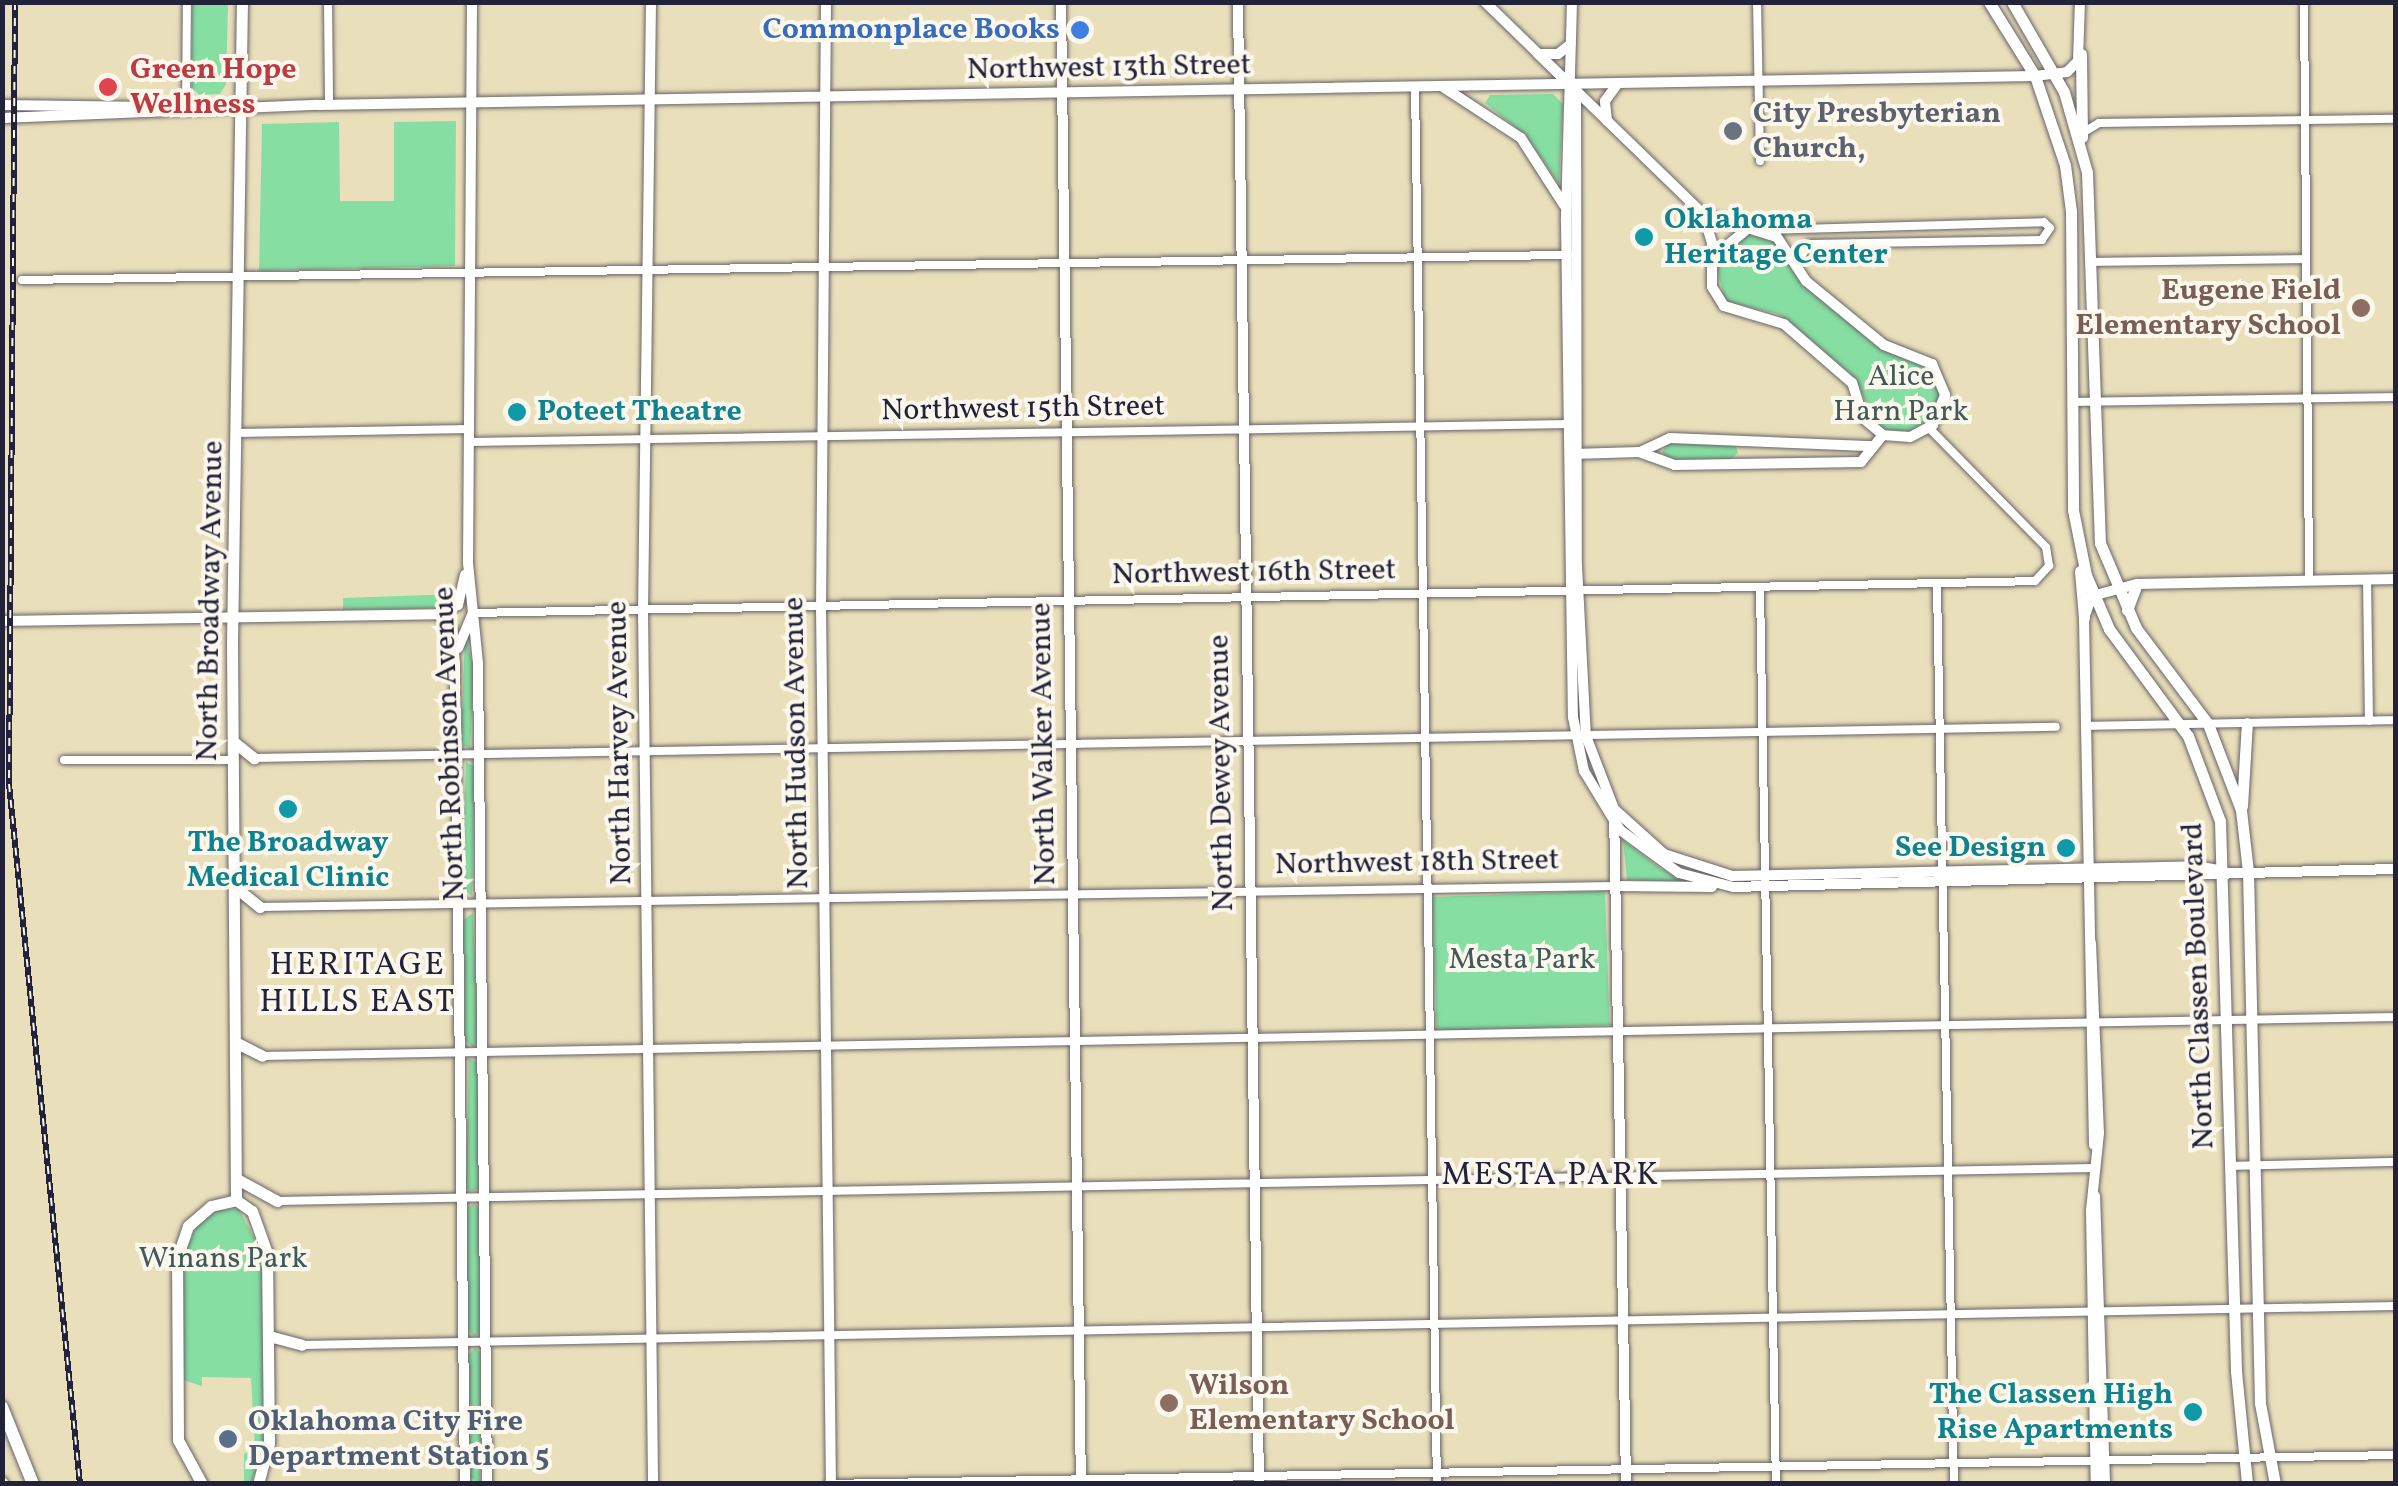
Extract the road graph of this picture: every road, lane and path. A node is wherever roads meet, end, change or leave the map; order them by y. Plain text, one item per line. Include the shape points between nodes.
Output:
1 (187, 2) edge
2 (242, 2) edge
3 (328, 2) edge
4 (472, 2) edge
5 (651, 2) edge
6 (826, 2) edge
7 (1061, 2) edge
8 (1238, 2) edge
9 (1485, 2) edge
10 (1572, 2) edge
11 (1756, 2) edge
12 (1989, 2) edge
13 (2012, 2) edge
14 (2080, 2) edge
15 (2304, 2) edge
16 (1572, 44) junction
17 (1538, 54) junction
18 (2081, 54) junction
19 (2057, 75) junction
20 (2035, 76) junction
21 (1757, 80) junction
22 (1618, 83) junction
23 (1527, 85) junction
24 (1415, 87) junction
25 (1442, 87) junction
26 (1574, 88) junction
27 (1239, 91) junction
28 (1062, 94) junction
29 (825, 98) junction
30 (649, 101) junction
31 (471, 104) junction
32 (5, 105) edge
33 (329, 105) junction
34 (242, 107) junction
35 (186, 108) junction
36 (163, 109) junction
37 (2084, 111) junction
38 (5, 118) edge
39 (2396, 119) edge
40 (1604, 120) junction
41 (2304, 120) junction
42 (2099, 123) junction
43 (1576, 132) junction
44 (2082, 136) junction
45 (1760, 161) dead end
46 (1566, 210) junction
47 (1702, 214) junction
48 (1577, 222) junction
49 (1908, 226) junction
50 (1754, 230) junction
51 (1908, 242) junction
52 (1570, 254) junction
53 (1417, 257) junction
54 (1712, 258) junction
55 (2306, 259) junction
56 (1241, 260) junction
57 (2072, 262) junction
58 (2091, 262) junction
59 (1062, 263) junction
60 (823, 267) junction
61 (1796, 268) junction
62 (646, 270) junction
63 (470, 273) junction
64 (240, 277) junction
65 (22, 280) dead end
66 (2396, 397) edge
67 (2308, 398) junction
68 (2092, 401) junction
69 (2074, 402) junction
70 (1572, 424) junction
71 (1420, 427) junction
72 (1929, 428) junction
73 (470, 429) junction
74 (1243, 430) junction
75 (238, 433) junction
76 (1064, 434) junction
77 (1882, 435) junction
78 (822, 438) junction
79 (645, 440) junction
80 (470, 442) junction
81 (1742, 443) junction
82 (1873, 446) junction
83 (1639, 452) junction
84 (1572, 454) junction
85 (1743, 464) junction
86 (2080, 552) junction
87 (468, 563) junction
88 (2396, 578) edge
89 (2367, 579) junction
90 (2309, 580) junction
91 (2137, 584) junction
92 (1937, 586) junction
93 (2115, 588) junction
94 (1760, 589) junction
95 (1575, 592) junction
96 (1422, 594) junction
97 (2092, 596) junction
98 (1244, 598) junction
99 (1066, 601) junction
100 (821, 606) junction
101 (643, 610) junction
102 (2127, 610) junction
103 (438, 614) junction
104 (473, 614) junction
105 (233, 618) junction
106 (2084, 618) junction
107 (6, 621) edge
108 (455, 666) junction
109 (2396, 720) edge
110 (2369, 721) junction
111 (2246, 723) junction
112 (2181, 724) junction
113 (2208, 724) junction
114 (2086, 726) junction
115 (2056, 727) dead end
116 (1940, 730) junction
117 (1762, 732) junction
118 (1580, 736) junction
119 (1425, 739) junction
120 (234, 741) junction
121 (1246, 742) junction
122 (1068, 745) junction
123 (822, 750) junction
124 (644, 753) junction
125 (456, 756) junction
126 (480, 756) junction
127 (254, 758) joint
128 (64, 760) dead end
129 (234, 760) junction
130 (1614, 808) junction
131 (2241, 810) junction
132 (1614, 823) junction
133 (2145, 866) junction
134 (2396, 869) edge
135 (2224, 872) junction
136 (2248, 872) junction
137 (2088, 874) junction
138 (1943, 878) junction
139 (2145, 879) junction
140 (1765, 881) junction
141 (1615, 886) junction
142 (235, 887) junction
143 (1427, 887) junction
144 (1733, 887) junction
145 (1249, 890) junction
146 (1072, 894) junction
147 (824, 898) junction
148 (646, 901) junction
149 (481, 904) junction
150 (458, 905) junction
151 (260, 907) joint
152 (2396, 1017) edge
153 (2227, 1020) junction
154 (2252, 1020) junction
155 (2092, 1023) junction
156 (1945, 1026) junction
157 (1768, 1029) junction
158 (1618, 1032) junction
159 (1429, 1035) junction
160 (1251, 1038) junction
161 (1074, 1042) junction
162 (237, 1044) junction
163 (826, 1046) junction
164 (648, 1050) junction
165 (460, 1053) junction
166 (483, 1053) junction
167 (262, 1056) joint
168 (2396, 1162) edge
169 (2254, 1165) junction
170 (2231, 1166) junction
171 (2094, 1168) junction
172 (1948, 1170) junction
173 (1771, 1174) junction
174 (1620, 1176) junction
175 (237, 1179) junction
176 (1432, 1180) junction
177 (1254, 1183) junction
178 (1077, 1186) junction
179 (827, 1191) junction
180 (650, 1194) junction
181 (484, 1197) junction
182 (461, 1198) junction
183 (236, 1200) junction
184 (277, 1201) joint
185 (2396, 1306) edge
186 (2257, 1309) junction
187 (2234, 1310) junction
188 (2097, 1312) junction
189 (1951, 1315) junction
190 (1773, 1318) junction
191 (1623, 1321) junction
192 (1434, 1324) junction
193 (1256, 1328) junction
194 (1079, 1331) junction
195 (269, 1336) junction
196 (829, 1336) junction
197 (652, 1339) junction
198 (463, 1342) junction
199 (486, 1342) junction
200 (302, 1345) joint
201 (2, 1406) edge
202 (2396, 1454) edge
203 (2243, 1458) junction
204 (2268, 1458) junction
205 (2100, 1460) junction
206 (1953, 1463) junction
207 (1776, 1466) junction
208 (1626, 1469) junction
209 (264, 1470) junction
210 (1436, 1472) junction
211 (1259, 1480) edge
212 (1081, 1481) edge
213 (33, 1484) edge
214 (202, 1484) edge
215 (258, 1484) edge
216 (269, 1484) edge
217 (464, 1484) edge
218 (488, 1484) edge
219 (653, 1484) edge
220 (829, 1484) edge
221 (1437, 1484) edge
222 (1626, 1484) edge
223 (1776, 1484) edge
224 (1954, 1484) edge
225 (2096, 1484) edge
226 (2105, 1484) edge
227 (2246, 1484) edge
228 (2274, 1484) edge

1 - 35 street
2 - 34 main road, North Broadway Avenue
3 - 33 street
4 - 31 street, North Robinson Avenue
5 - 30 street, North Harvey Avenue
6 - 29 street, North Hudson Avenue
7 - 28 street, North Walker Avenue
8 - 27 street, North Dewey Avenue
9 - 17 street
10 - 16 street
11 - 21 street
12 - 20 main road, North Classen Boulevard
13 - 19 main road, North Classen Boulevard
14 - 18 street
15 - 41 street
16 - 17 street via 1558,54
16 - 26 street
17 - 23 street
17 - 26 street
18 - 19 street
18 - 37 main road
19 - 20 street, Northwest 13th Street
19 - 44 main road, North Classen Boulevard
20 - 21 street, Northwest 13th Street
20 - 57 main road, North Classen Boulevard via 2065,165
21 - 22 street, Northwest 13th Street
21 - 45 street
22 - 26 street, Northwest 13th Street
22 - 40 street via 1605,102
23 - 25 street, Northwest 13th Street
23 - 26 street, Northwest 13th Street
24 - 25 street, Northwest 13th Street
24 - 27 street, Northwest 13th Street
24 - 53 street
25 - 46 street via 1521,138
26 - 40 street
26 - 43 street
26 - 46 street
27 - 28 street, Northwest 13th Street
27 - 56 street, North Dewey Avenue
28 - 29 street, Northwest 13th Street
28 - 59 street, North Walker Avenue
29 - 30 street, Northwest 13th Street
29 - 60 street, North Hudson Avenue
30 - 31 street, Northwest 13th Street
30 - 62 street, North Harvey Avenue
31 - 33 street, Northwest 13th Street
31 - 63 street, North Robinson Avenue
32 - 36 street, Northwest 13th Street via 117,102
33 - 34 street, Northwest 13th Street
34 - 35 street, Northwest 13th Street
34 - 64 main road, North Broadway Avenue
35 - 36 street, Northwest 13th Street
36 - 38 street, Northwest 13th Street
37 - 42 street
37 - 44 main road
39 - 41 street
40 - 43 street via 1587,119
40 - 47 street
41 - 42 street
41 - 55 street
42 - 44 street
43 - 48 street
44 - 58 main road, North Classen Boulevard
46 - 48 street
46 - 52 street
47 - 50 street
47 - 54 street
48 - 52 street
49 - 50 street
49 - 51 street
49 - 51 street via 2044,222 2050,232 2042,240
50 - 54 street via 1728,239
50 - 61 street via 1782,240
51 - 61 street via 1809,244 1798,252
52 - 53 street
52 - 70 street
53 - 56 street
53 - 71 street
54 - 77 street via 1712,287 1724,306 1784,324 1852,382 1864,418
55 - 58 street
55 - 67 street
56 - 59 street
56 - 74 street, North Dewey Avenue
57 - 58 main road
57 - 69 main road, North Classen Boulevard
58 - 68 main road, North Classen Boulevard
59 - 60 street
59 - 76 street, North Walker Avenue
60 - 62 street
60 - 78 street, North Hudson Avenue
61 - 72 street via 1884,345 1932,364 1945,394
62 - 63 street
62 - 79 street, North Harvey Avenue
63 - 64 street
63 - 73 street, North Robinson Avenue
64 - 65 street
64 - 75 main road, North Broadway Avenue
66 - 67 street
67 - 68 street
67 - 90 street
68 - 69 street
68 - 93 main road, North Classen Boulevard via 2096,527
69 - 86 main road, North Classen Boulevard via 2072,510
70 - 71 street, Northwest 15th Street
70 - 84 street
71 - 74 street, Northwest 15th Street
71 - 96 street
72 - 77 street via 1910,437
72 - 92 street, Northwest 16th Street via 2046,546 2049,566 2035,581
73 - 75 street
73 - 80 street, North Robinson Avenue
74 - 76 street, Northwest 15th Street
74 - 98 street, North Dewey Avenue
75 - 105 main road, North Broadway Avenue
76 - 78 street, Northwest 15th Street
76 - 99 street, North Walker Avenue
77 - 82 street
78 - 79 street, Northwest 15th Street
78 - 100 street, North Hudson Avenue
79 - 80 street, Northwest 15th Street
79 - 101 street, North Harvey Avenue
80 - 87 street, North Robinson Avenue
81 - 82 street
81 - 83 street via 1728,437 1670,438
81 - 85 street
82 - 85 street via 1861,462
83 - 84 street
83 - 85 street via 1674,466
84 - 95 street
86 - 97 main road, North Classen Boulevard
86 - 106 main road
87 - 103 street via 458,605
87 - 104 street, North Robinson Avenue
88 - 89 street
89 - 90 street
89 - 110 street
90 - 91 street
91 - 93 street
91 - 102 main road
92 - 94 street, Northwest 16th Street
92 - 116 street
93 - 97 street
93 - 102 main road, North Classen Boulevard
94 - 95 street, Northwest 16th Street
94 - 117 street
95 - 96 street, Northwest 16th Street
95 - 118 street
96 - 98 street, Northwest 16th Street
96 - 119 street
97 - 106 street
97 - 112 main road, North Classen Boulevard via 2119,645
98 - 99 street, Northwest 16th Street
98 - 121 street, North Dewey Avenue
99 - 100 street, Northwest 16th Street
99 - 122 street, North Walker Avenue
100 - 101 street, Northwest 16th Street
100 - 123 street, North Hudson Avenue
101 - 104 street, Northwest 16th Street
101 - 124 street, North Harvey Avenue
102 - 113 main road, North Classen Boulevard
103 - 105 street
103 - 108 street via 452,630
104 - 108 street via 462,627
104 - 126 street, North Robinson Avenue
105 - 107 street
105 - 120 main road, North Broadway Avenue
106 - 114 street
108 - 125 street, North Robinson Avenue
109 - 110 street
110 - 111 street
111 - 113 street
111 - 131 main road
112 - 113 street
112 - 114 street
112 - 135 main road, North Classen Boulevard via 2216,804
113 - 131 main road, North Classen Boulevard
114 - 137 street
115 - 116 street
116 - 117 street
116 - 138 street
117 - 118 street
117 - 140 street
118 - 119 street
118 - 130 street
118 - 132 street via 1584,771
119 - 121 street
119 - 143 street
120 - 127 main road
120 - 129 main road, North Broadway Avenue
121 - 122 street
121 - 145 street, North Dewey Avenue
122 - 123 street
122 - 146 street, North Walker Avenue
123 - 124 street
123 - 147 street, North Hudson Avenue
124 - 126 street
124 - 148 street, North Harvey Avenue
125 - 126 street
125 - 127 street
125 - 150 street, North Robinson Avenue
126 - 149 street, North Robinson Avenue
128 - 129 street
129 - 142 main road, North Broadway Avenue
130 - 132 street
130 - 140 street via 1646,841 1682,863
131 - 136 main road, North Classen Boulevard
132 - 141 street
132 - 144 street via 1666,866
133 - 135 street via 2214,866
133 - 137 street
133 - 139 street
134 - 136 street
135 - 136 street
135 - 139 street
135 - 153 main road, North Classen Boulevard
136 - 154 main road, North Classen Boulevard
137 - 138 street
137 - 139 street
137 - 155 street
138 - 140 street
138 - 156 street
140 - 144 street
140 - 157 street
141 - 143 street, Northwest 18th Street
141 - 144 street
141 - 158 street
142 - 151 main road
142 - 162 main road, North Broadway Avenue
143 - 145 street, Northwest 18th Street
143 - 159 street
145 - 146 street, Northwest 18th Street
145 - 160 street, North Dewey Avenue
146 - 147 street, Northwest 18th Street
146 - 161 street, North Walker Avenue
147 - 148 street, Northwest 18th Street
147 - 163 street, North Hudson Avenue
148 - 149 street, Northwest 18th Street
148 - 164 street, North Harvey Avenue
149 - 150 street, Northwest 18th Street
149 - 166 street, North Robinson Avenue
150 - 151 street, Northwest 18th Street
150 - 165 street, North Robinson Avenue
152 - 154 street
153 - 154 street
153 - 155 street
153 - 170 main road, North Classen Boulevard
154 - 169 main road, North Classen Boulevard
155 - 156 street
155 - 171 street
156 - 157 street
156 - 172 street
157 - 158 street
157 - 173 street
158 - 159 street
158 - 174 street
159 - 160 street
159 - 176 street
160 - 161 street
160 - 177 street, North Dewey Avenue
161 - 163 street
161 - 178 street, North Walker Avenue
162 - 167 main road
162 - 175 main road, North Broadway Avenue
163 - 164 street
163 - 179 street, North Hudson Avenue
164 - 166 street
164 - 180 street, North Harvey Avenue
165 - 166 street
165 - 167 street
165 - 182 street, North Robinson Avenue
166 - 181 street, North Robinson Avenue
168 - 169 street
169 - 170 street
169 - 186 main road, North Classen Boulevard
170 - 187 main road, North Classen Boulevard
171 - 172 street
171 - 188 street
172 - 173 street
172 - 189 street
173 - 174 street
173 - 190 street
174 - 176 street
174 - 191 street
175 - 183 main road, North Broadway Avenue
175 - 184 main road
176 - 177 street
176 - 192 street
177 - 178 street
177 - 193 street, North Dewey Avenue
178 - 179 street
178 - 194 street, North Walker Avenue
179 - 180 street
179 - 196 street, North Hudson Avenue
180 - 181 street
180 - 197 street, North Harvey Avenue
181 - 182 street
181 - 199 street, North Robinson Avenue
182 - 184 street
182 - 198 street, North Robinson Avenue
183 - 195 main road via 252,1211 267,1244
183 - 214 main road via 211,1206 188,1226 177,1258 178,1440
185 - 186 street
186 - 187 street
186 - 204 main road, North Classen Boulevard
187 - 188 street
187 - 203 main road, North Classen Boulevard
188 - 189 street
188 - 205 street
189 - 190 street
189 - 206 street
190 - 191 street
190 - 207 street
191 - 192 street
191 - 208 street
192 - 193 street
192 - 210 street
193 - 194 street
193 - 211 street, North Dewey Avenue
194 - 196 street
194 - 212 street, North Walker Avenue
195 - 200 main road
195 - 209 main road
196 - 197 street
196 - 220 street, North Hudson Avenue
197 - 199 street
197 - 219 street, North Harvey Avenue
198 - 199 street
198 - 200 street
198 - 217 street, North Robinson Avenue
199 - 218 street, North Robinson Avenue
201 - 213 highway
202 - 204 street
203 - 204 street
203 - 205 street
203 - 227 main road, North Classen Boulevard
204 - 228 main road, North Classen Boulevard
205 - 206 street
205 - 225 street
205 - 226 street
206 - 207 street
206 - 224 street
207 - 208 street
207 - 223 street
208 - 210 street
208 - 222 street
209 - 215 main road
209 - 216 street
210 - 211 street
210 - 221 street
211 - 212 street
212 - 220 street

